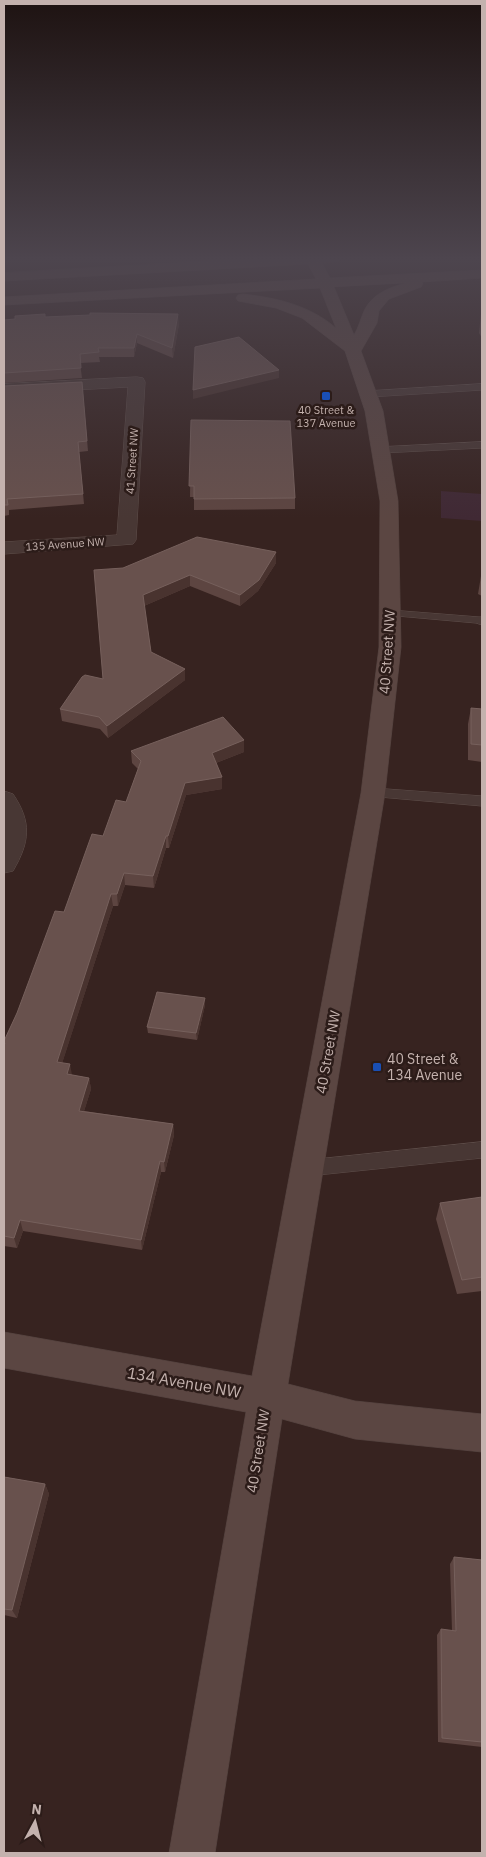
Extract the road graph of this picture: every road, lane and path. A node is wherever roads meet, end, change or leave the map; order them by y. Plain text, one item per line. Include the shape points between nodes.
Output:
1 (345, 345) edge
2 (350, 345) edge
3 (357, 345) edge
4 (353, 351) junction
5 (482, 387) edge
6 (4, 390) edge
7 (369, 394) junction
8 (482, 445) edge
9 (381, 450) junction
10 (126, 540) joint
11 (4, 548) edge
12 (390, 613) junction
13 (482, 622) edge
14 (373, 793) junction
15 (4, 800) edge
16 (482, 801) edge
17 (4, 864) edge
18 (482, 1150) edge
19 (308, 1168) junction
20 (4, 1350) edge
21 (267, 1397) junction
22 (482, 1433) edge
23 (192, 1853) edge

1 - 4 main road
2 - 4 main road, 40 Street NW
3 - 4 main road
4 - 7 main road, 40 Street NW
5 - 7 lane
6 - 10 street, 41 Street NW via 137,382
7 - 9 main road, 40 Street NW
8 - 9 lane
9 - 12 main road, 40 Street NW via 389,501
10 - 11 street, 135 Avenue NW
12 - 13 lane
12 - 14 main road, 40 Street NW via 390,647
14 - 16 lane
14 - 19 main road, 40 Street NW
15 - 17 street via 11,810 15,833
18 - 19 lane
19 - 21 main road, 40 Street NW
20 - 21 main road, 134 Avenue NW
21 - 22 main road, 134 Avenue NW via 355,1420
21 - 23 main road, 40 Street NW

